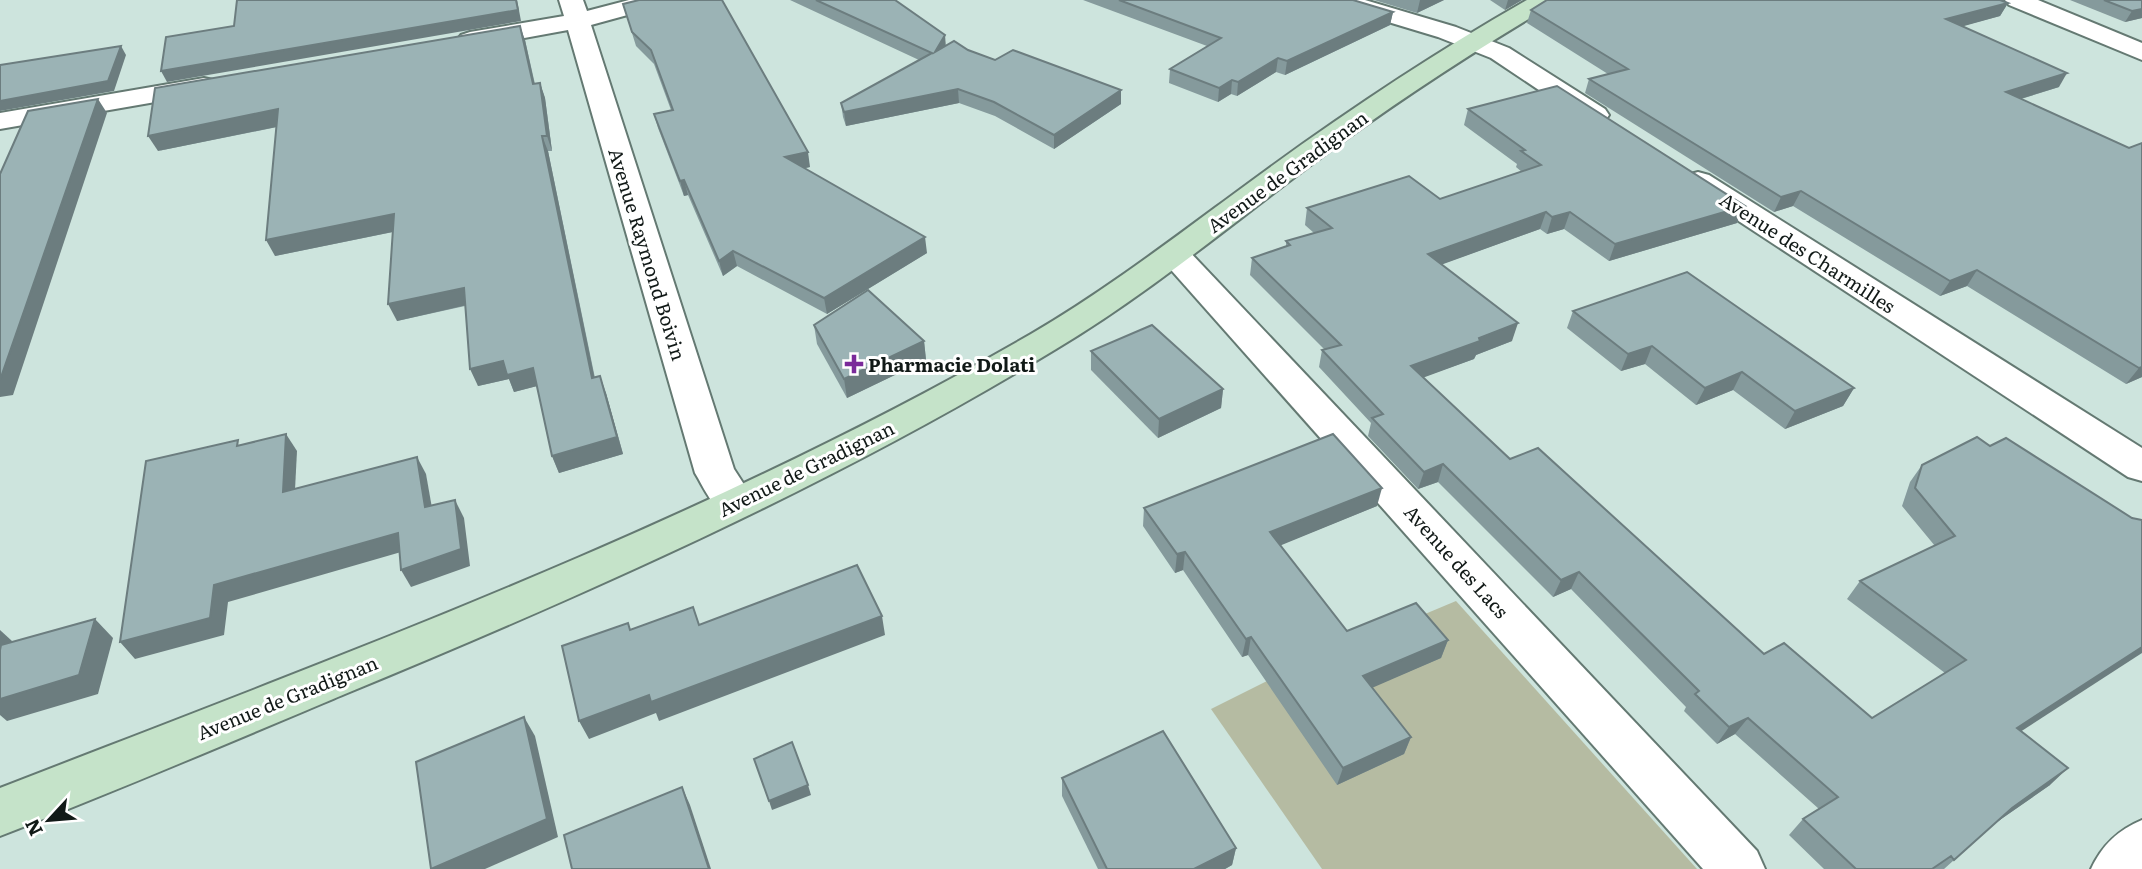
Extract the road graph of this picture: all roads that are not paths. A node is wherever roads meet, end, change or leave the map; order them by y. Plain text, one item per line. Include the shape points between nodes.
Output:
1 (656, 0) edge
2 (1340, 0) edge
3 (1544, 0) edge
4 (2017, 0) edge
5 (575, 11) edge
6 (1472, 41) junction
7 (440, 45) edge
8 (2142, 52) edge
9 (234, 81) edge
10 (0, 121) edge
11 (1622, 132) edge
12 (1678, 168) edge
13 (1175, 255) junction
14 (2142, 467) edge
15 (736, 503) junction
16 (0, 812) edge
17 (2142, 845) edge
18 (1738, 869) edge
19 (2118, 869) edge

1 - 5 street
2 - 6 street
3 - 6 main road, Avenue de Gradignan
4 - 8 street
5 - 7 street
5 - 15 street, Avenue Raymond Boivin via 715,473
6 - 11 street via 1500,53
6 - 13 main road, Avenue de Gradignan via 1274,178
9 - 10 street
12 - 14 street, Avenue des Charmilles
13 - 15 main road, Avenue de Gradignan via 1046,340 904,420
13 - 18 street, Avenue des Lacs
15 - 16 main road, Avenue de Gradignan via 525,601
17 - 19 street

